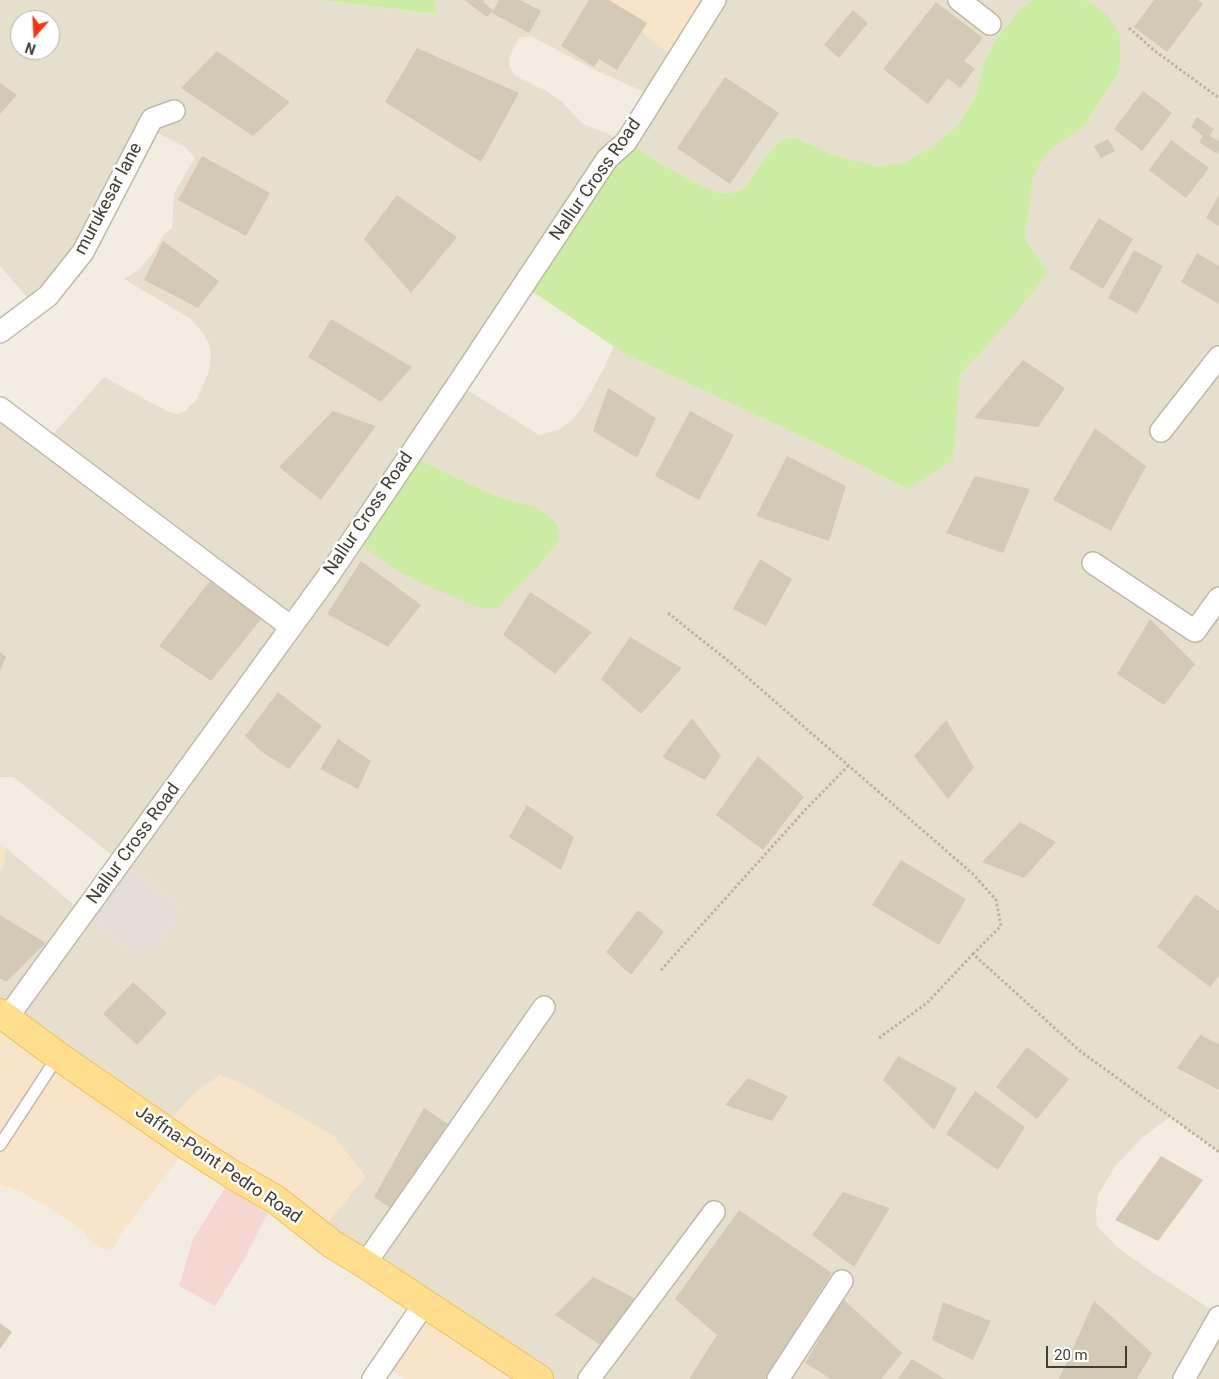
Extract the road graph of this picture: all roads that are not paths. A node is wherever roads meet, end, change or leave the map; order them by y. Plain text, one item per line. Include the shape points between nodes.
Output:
1 (715, 0) edge
2 (959, 0) edge
3 (990, 24) dead end
4 (174, 111) dead end
5 (0, 332) edge
6 (1219, 357) edge
7 (0, 408) edge
8 (1161, 431) dead end
9 (1093, 563) dead end
10 (1219, 598) edge
11 (291, 627) junction
12 (544, 1006) dead end
13 (4, 1016) edge
14 (58, 1056) junction
15 (0, 1145) edge
16 (714, 1212) dead end
17 (366, 1264) junction
18 (842, 1281) dead end
19 (424, 1304) junction
20 (1219, 1317) edge
21 (373, 1379) edge
22 (539, 1379) edge
23 (589, 1379) edge
24 (778, 1379) edge
25 (1184, 1379) edge

1 - 11 street, Nallur Cross Road via 626,142 607,159
2 - 3 street
4 - 5 street, murukesar lane via 152,119 84,252 48,296
6 - 8 street
7 - 11 street
9 - 10 street via 1195,631
11 - 13 street, Nallur Cross Road
12 - 17 street
13 - 14 main road, Jaffna-Point Pedro Road
14 - 15 lane
14 - 17 main road, Jaffna-Point Pedro Road via 188,1146 275,1199 332,1244
16 - 23 street
17 - 19 main road, Jaffna-Point Pedro Road
18 - 24 street
19 - 21 street
19 - 22 main road, Jaffna-Point Pedro Road
20 - 25 street

